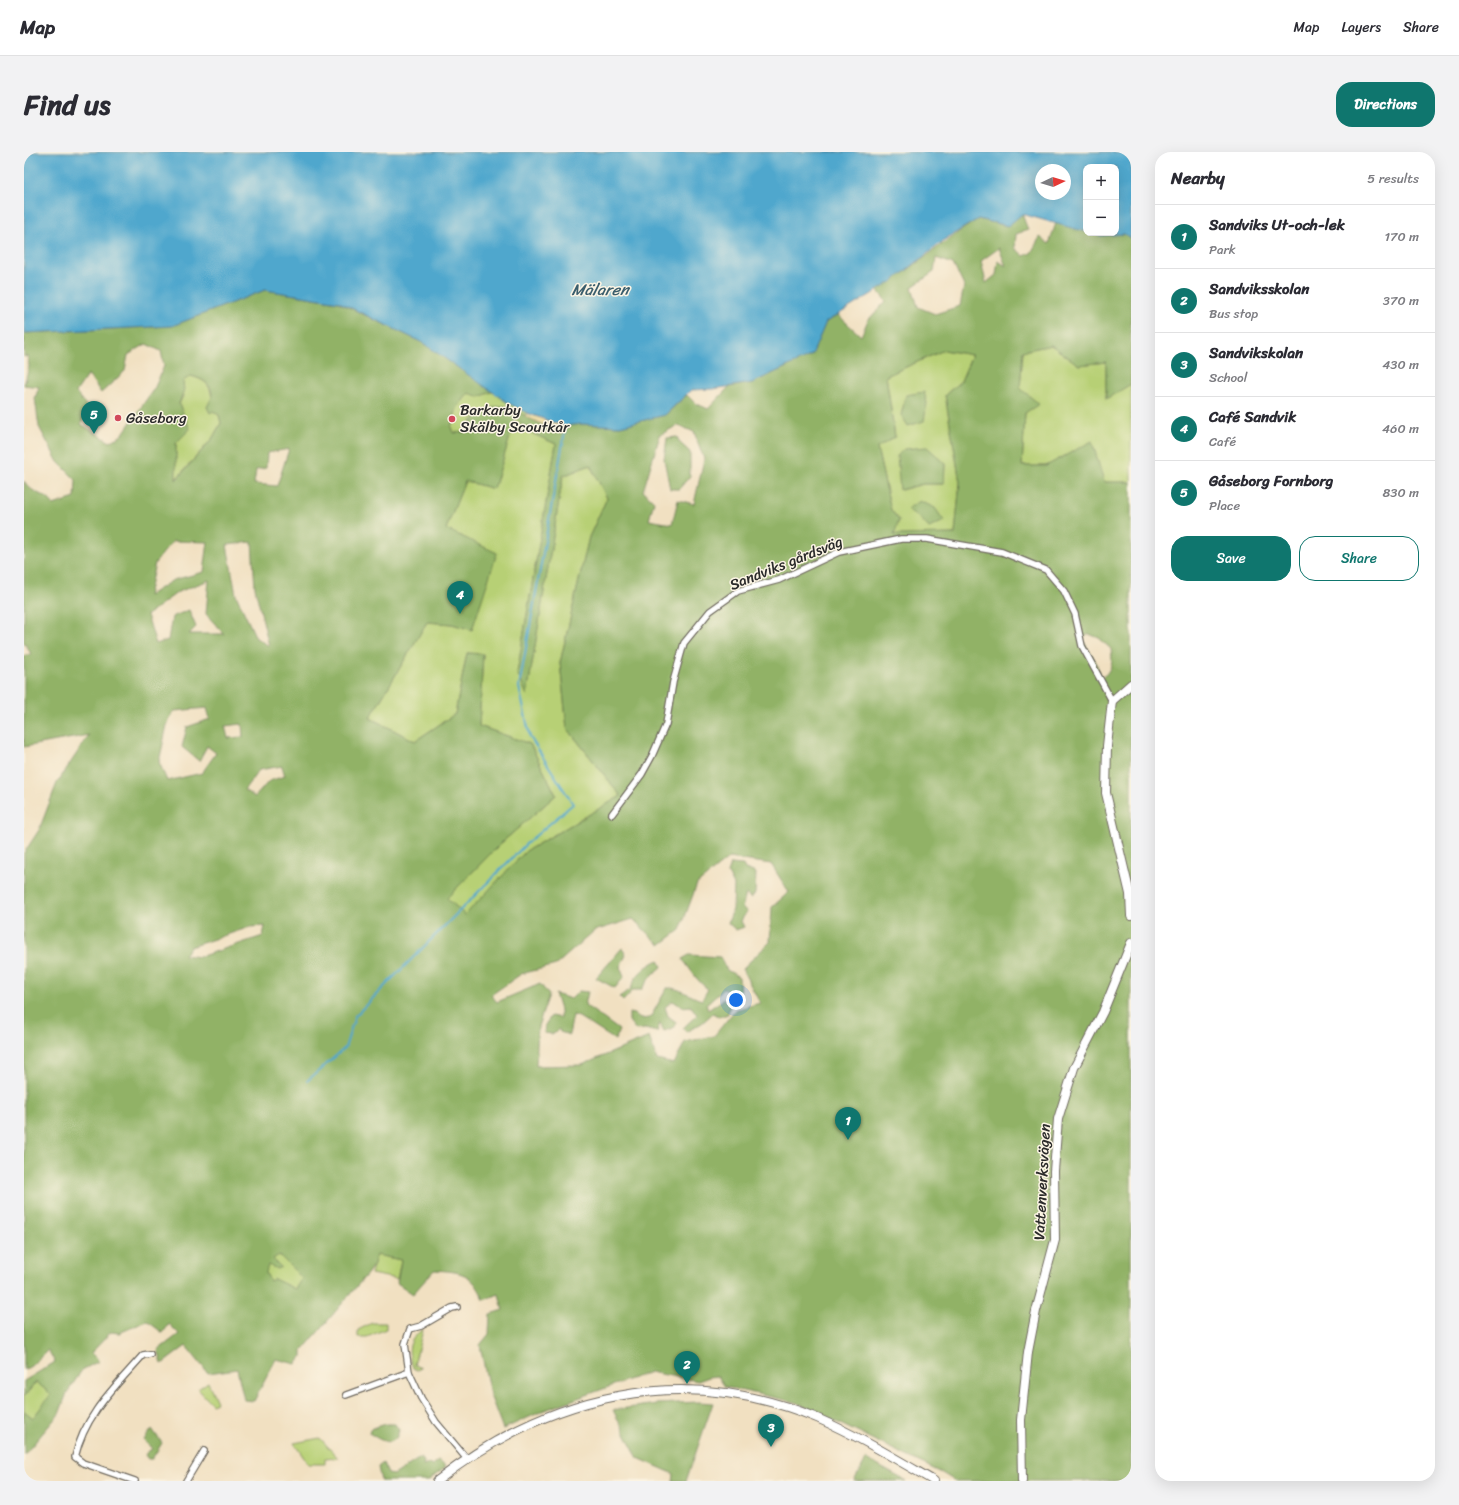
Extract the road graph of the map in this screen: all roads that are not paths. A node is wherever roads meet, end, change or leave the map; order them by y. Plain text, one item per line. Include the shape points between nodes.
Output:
1 (1131, 684) edge
2 (1112, 701) junction
3 (612, 814) dead end
4 (1131, 916) edge
5 (1131, 943) edge
6 (457, 1307) dead end
7 (150, 1354) dead end
8 (409, 1372) junction
9 (346, 1394) dead end
10 (204, 1451) dead end
11 (466, 1458) junction
12 (135, 1481) edge
13 (186, 1481) edge
14 (437, 1481) edge
15 (934, 1481) edge
16 (1022, 1481) edge

1 - 2 street
2 - 3 street, Sandviks gårdsväg via 1082,646 1075,614 1064,591 1046,570 1002,552 927,539 901,539 839,552 779,580 738,591 710,611 684,643 673,682 666,724 652,756
2 - 4 street via 1107,746 1106,793 1130,894
5 - 16 street, Vattenverksvägen via 1103,1012 1074,1068 1058,1119 1054,1171 1055,1240 1028,1352 1021,1420
6 - 8 street via 410,1329 405,1344
7 - 12 street via 143,1355 95,1410 88,1420 75,1457
8 - 9 street
8 - 11 street via 436,1422
10 - 13 street
11 - 14 street
11 - 15 street via 536,1420 576,1405 625,1394 684,1390 724,1393 776,1404 816,1418 850,1433

